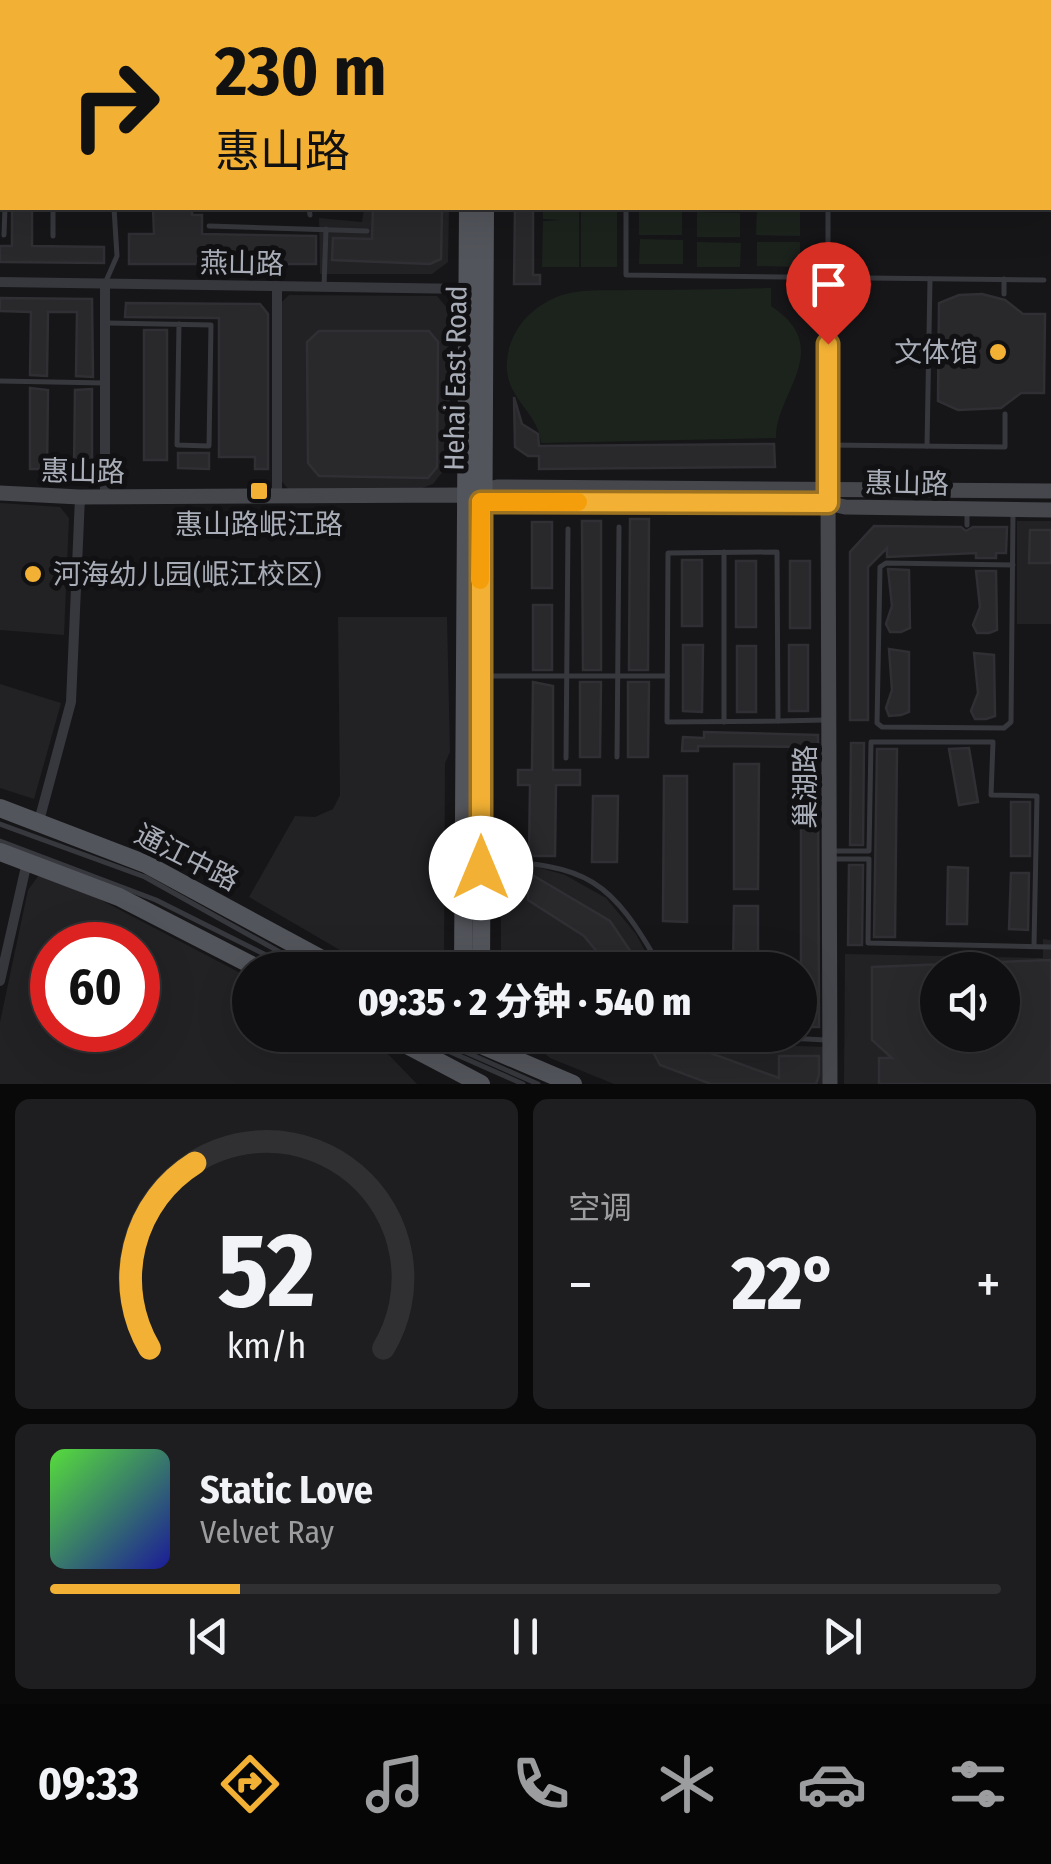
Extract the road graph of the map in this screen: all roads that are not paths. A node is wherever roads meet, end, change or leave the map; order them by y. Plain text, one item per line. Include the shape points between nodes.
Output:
1 (5, 210) edge
2 (53, 210) edge
3 (114, 210) edge
4 (468, 210) edge
5 (485, 210) edge
6 (626, 210) edge
7 (828, 210) edge
8 (209, 226) dead end
9 (326, 229) junction
10 (367, 231) dead end
11 (4, 236) dead end
12 (53, 236) dead end
13 (828, 276) junction
14 (930, 278) junction
15 (1004, 279) junction
16 (1044, 280) dead end
17 (0, 282) edge
18 (105, 284) junction
19 (277, 286) junction
20 (324, 287) junction
21 (476, 289) junction
22 (1004, 294) dead end
23 (105, 323) junction
24 (178, 324) junction
25 (0, 381) edge
26 (105, 383) junction
27 (1005, 414) dead end
28 (828, 445) junction
29 (927, 446) junction
30 (1051, 491) edge
31 (0, 493) edge
32 (476, 495) junction
33 (277, 496) junction
34 (828, 496) junction
35 (80, 497) junction
36 (105, 497) junction
37 (1013, 509) junction
38 (1051, 510) edge
39 (619, 527) dead end
40 (568, 529) dead end
41 (724, 552) junction
42 (1013, 565) junction
43 (480, 676) junction
44 (567, 676) junction
45 (618, 676) junction
46 (667, 676) junction
47 (829, 720) junction
48 (778, 721) junction
49 (724, 722) junction
50 (618, 757) dead end
51 (566, 758) dead end
52 (1, 820) edge
53 (39, 821) junction
54 (0, 841) edge
55 (0, 852) edge
56 (830, 855) junction
57 (481, 860) junction
58 (27, 862) junction
59 (196, 936) junction
60 (237, 943) junction
61 (1034, 945) junction
62 (1051, 947) edge
63 (257, 952) edge
64 (280, 952) edge
65 (309, 952) edge
66 (464, 952) edge
67 (481, 952) edge
68 (652, 952) edge
69 (232, 955) edge
70 (0, 981) edge
71 (817, 1039) edge
72 (830, 1040) junction
73 (443, 1052) edge
74 (469, 1060) edge
75 (523, 1084) edge
76 (538, 1084) edge
77 (574, 1084) edge
78 (830, 1084) edge

1 - 11 lane
2 - 12 lane
3 - 18 lane via 116,256
4 - 21 main road, Hehai East Road
5 - 21 main road, Hehai East Road
6 - 13 lane via 626,275
7 - 13 lane
8 - 9 lane
9 - 10 lane
9 - 20 lane
13 - 14 lane
13 - 28 lane
14 - 15 lane
14 - 29 lane
15 - 16 lane
15 - 22 lane
17 - 18 street, 燕山路
18 - 19 street, 燕山路
18 - 23 street
19 - 20 street, 燕山路
19 - 33 street
20 - 21 street, 燕山路
21 - 32 main road, Hehai East Road
23 - 24 lane
23 - 26 street
24 - 24 lane via 211,324 209,446 177,445
25 - 26 lane
26 - 36 street
27 - 29 lane via 1005,447
28 - 29 lane
28 - 34 lane
30 - 34 street, 惠山路
31 - 35 street, 惠山路
32 - 33 street, 惠山路
32 - 34 street, 惠山路
32 - 43 main road, Hehai East Road
32 - 66 main road, Hehai East Road
33 - 36 street, 惠山路
34 - 37 street, 惠山路 via 967,517
34 - 47 street, 巢湖路
35 - 36 street, 惠山路
35 - 53 street via 70,702
37 - 38 street, 惠山路
37 - 42 lane
39 - 45 lane
40 - 44 lane
41 - 46 lane via 668,553
41 - 48 lane via 777,552
41 - 49 lane
42 - 42 lane via 967,560 880,568 882,727 1004,728 1011,722
43 - 44 lane
43 - 57 main road, Hehai East Road
44 - 45 lane
44 - 51 lane
45 - 46 lane
45 - 50 lane
46 - 49 lane via 667,722
47 - 48 lane
47 - 56 street, 巢湖路
48 - 49 lane
52 - 53 main road, 通江中路
52 - 64 lane via 145,877
53 - 65 main road, 通江中路 via 146,864
54 - 60 lane via 156,900
55 - 58 main road
56 - 61 lane via 869,858 868,943
56 - 61 lane via 869,851 871,742 993,742 991,795 1037,796
56 - 72 street, 巢湖路
57 - 67 main road, Hehai East Road
57 - 68 lane via 542,862 576,872 607,890
58 - 59 main road
58 - 70 street
59 - 60 lane
59 - 69 main road
60 - 63 lane
61 - 62 lane
71 - 72 lane
72 - 78 street, 巢湖路
73 - 74 main road
74 - 75 lane
74 - 76 lane
74 - 77 main road

